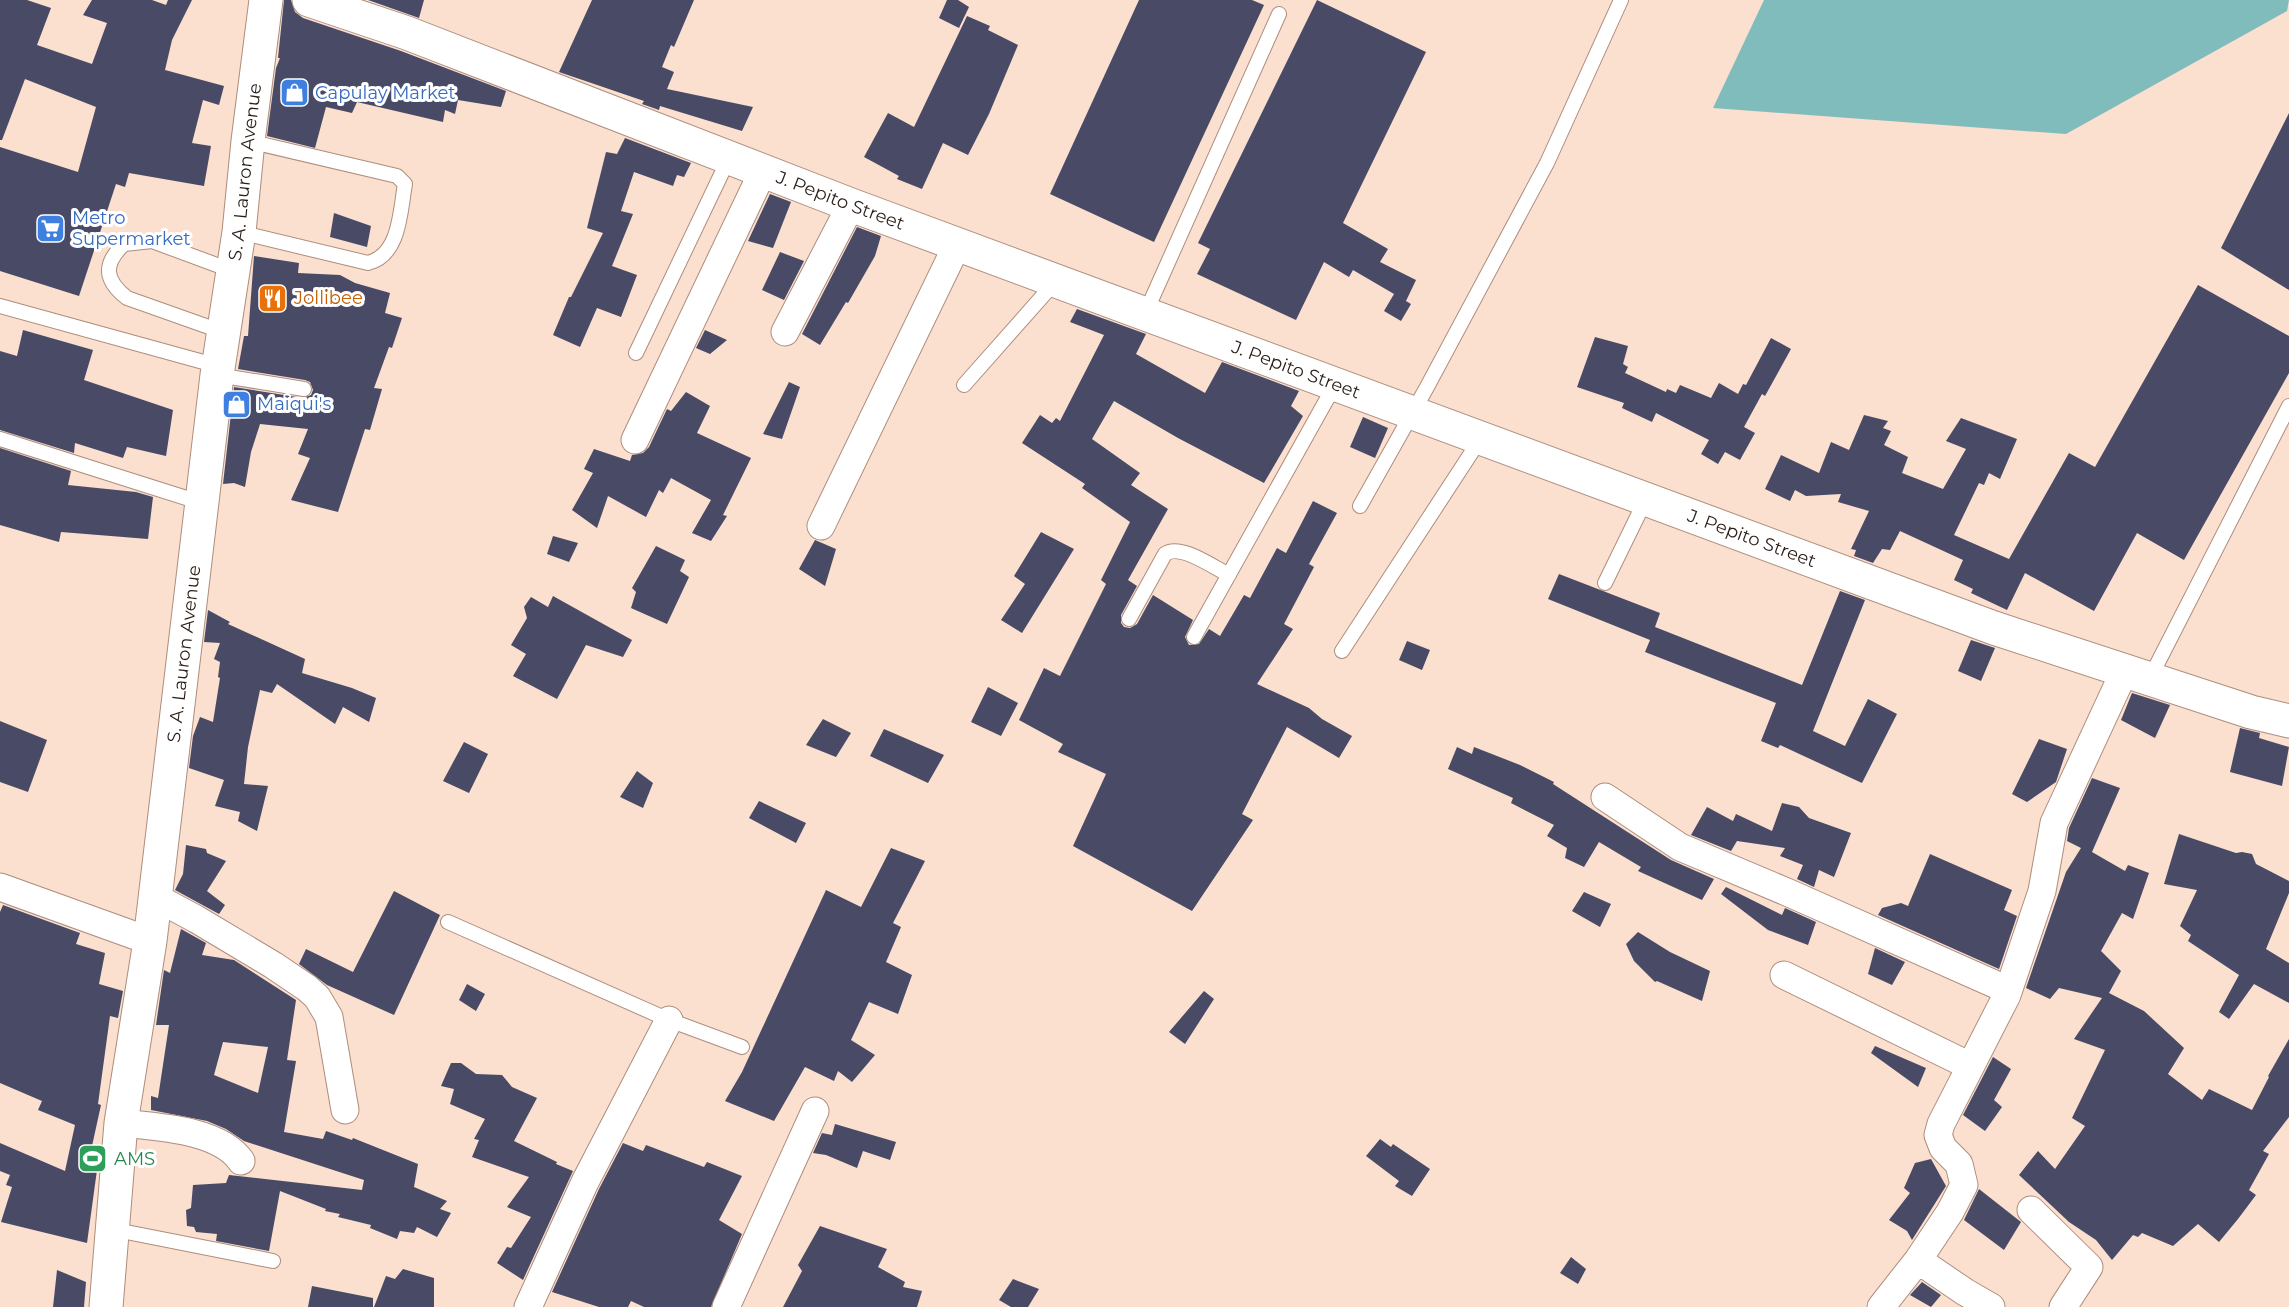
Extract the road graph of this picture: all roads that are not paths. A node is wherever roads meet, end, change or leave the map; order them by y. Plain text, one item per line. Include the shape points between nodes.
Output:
1 (266, 0) edge
2 (309, 0) edge
3 (1621, 0) edge
4 (1279, 14) dead end
5 (248, 141) junction
6 (729, 158) junction
7 (763, 171) junction
8 (851, 205) junction
9 (239, 232) junction
10 (957, 244) junction
11 (233, 272) junction
12 (1056, 281) junction
13 (0, 306) edge
14 (1145, 314) junction
15 (223, 332) junction
16 (784, 332) dead end
17 (636, 353) dead end
18 (218, 370) junction
19 (964, 385) dead end
20 (1339, 385) junction
21 (304, 389) dead end
22 (2289, 406) edge
23 (1413, 412) junction
24 (1481, 438) junction
25 (0, 439) edge
26 (635, 440) dead end
27 (1646, 499) junction
28 (202, 503) junction
29 (1360, 506) dead end
30 (821, 526) dead end
31 (1229, 575) junction
32 (1605, 583) dead end
33 (1129, 620) dead end
34 (1194, 637) dead end
35 (1342, 651) dead end
36 (2137, 675) junction
37 (2289, 720) edge
38 (1605, 797) dead end
39 (0, 887) edge
40 (155, 897) junction
41 (448, 922) dead end
42 (150, 941) junction
43 (1784, 975) dead end
44 (2008, 990) junction
45 (669, 1020) junction
46 (742, 1047) dead end
47 (1970, 1066) junction
48 (345, 1110) dead end
49 (815, 1111) dead end
50 (121, 1123) junction
51 (241, 1161) dead end
52 (2031, 1210) dead end
53 (111, 1229) junction
54 (1918, 1260) junction
55 (273, 1261) dead end
56 (106, 1307) edge
57 (528, 1307) edge
58 (726, 1307) edge
59 (1881, 1307) edge
60 (1991, 1307) edge
61 (2063, 1307) edge

1 - 5 main road, S. A. Lauron Avenue
2 - 6 main road, J. Pepito Street via 407,33
3 - 23 lane via 1547,163
4 - 14 lane
5 - 9 main road, S. A. Lauron Avenue
5 - 9 lane via 397,177 405,184 395,237 377,261 368,263
6 - 7 main road, J. Pepito Street
6 - 17 lane
7 - 8 main road, J. Pepito Street
7 - 26 street
8 - 10 main road, J. Pepito Street
8 - 16 street
9 - 11 main road, S. A. Lauron Avenue
10 - 12 main road, J. Pepito Street
10 - 30 street
11 - 15 main road, S. A. Lauron Avenue
11 - 15 lane via 153,241 124,244 109,262 108,272 117,290 127,298
12 - 14 main road, J. Pepito Street
12 - 19 lane
13 - 18 lane
14 - 20 main road, J. Pepito Street
15 - 18 main road, S. A. Lauron Avenue
18 - 21 lane
18 - 28 main road, S. A. Lauron Avenue
20 - 23 main road, J. Pepito Street
20 - 31 lane
22 - 36 lane
23 - 24 main road, J. Pepito Street
23 - 29 lane
24 - 27 main road, J. Pepito Street
24 - 35 lane
25 - 28 lane
27 - 32 lane
27 - 36 main road, J. Pepito Street via 1994,628
28 - 40 main road, S. A. Lauron Avenue
31 - 33 lane via 1181,550 1170,550
31 - 34 lane
36 - 37 main road, J. Pepito Street
36 - 44 street via 2054,823 2042,891
38 - 44 street via 1680,847
39 - 42 street
40 - 42 main road, S. A. Lauron Avenue
40 - 48 street via 273,965 317,998 329,1017
41 - 45 lane
42 - 50 main road, S. A. Lauron Avenue
43 - 47 street
44 - 47 street
45 - 46 lane
45 - 57 street via 585,1182
47 - 54 street via 1938,1135 1943,1148 1959,1164 1964,1185
49 - 58 street
50 - 51 street via 183,1131 222,1144
50 - 53 main road, S. A. Lauron Avenue
52 - 61 street via 2089,1267
53 - 55 lane
53 - 56 main road, S. A. Lauron Avenue
54 - 59 street
54 - 60 street

